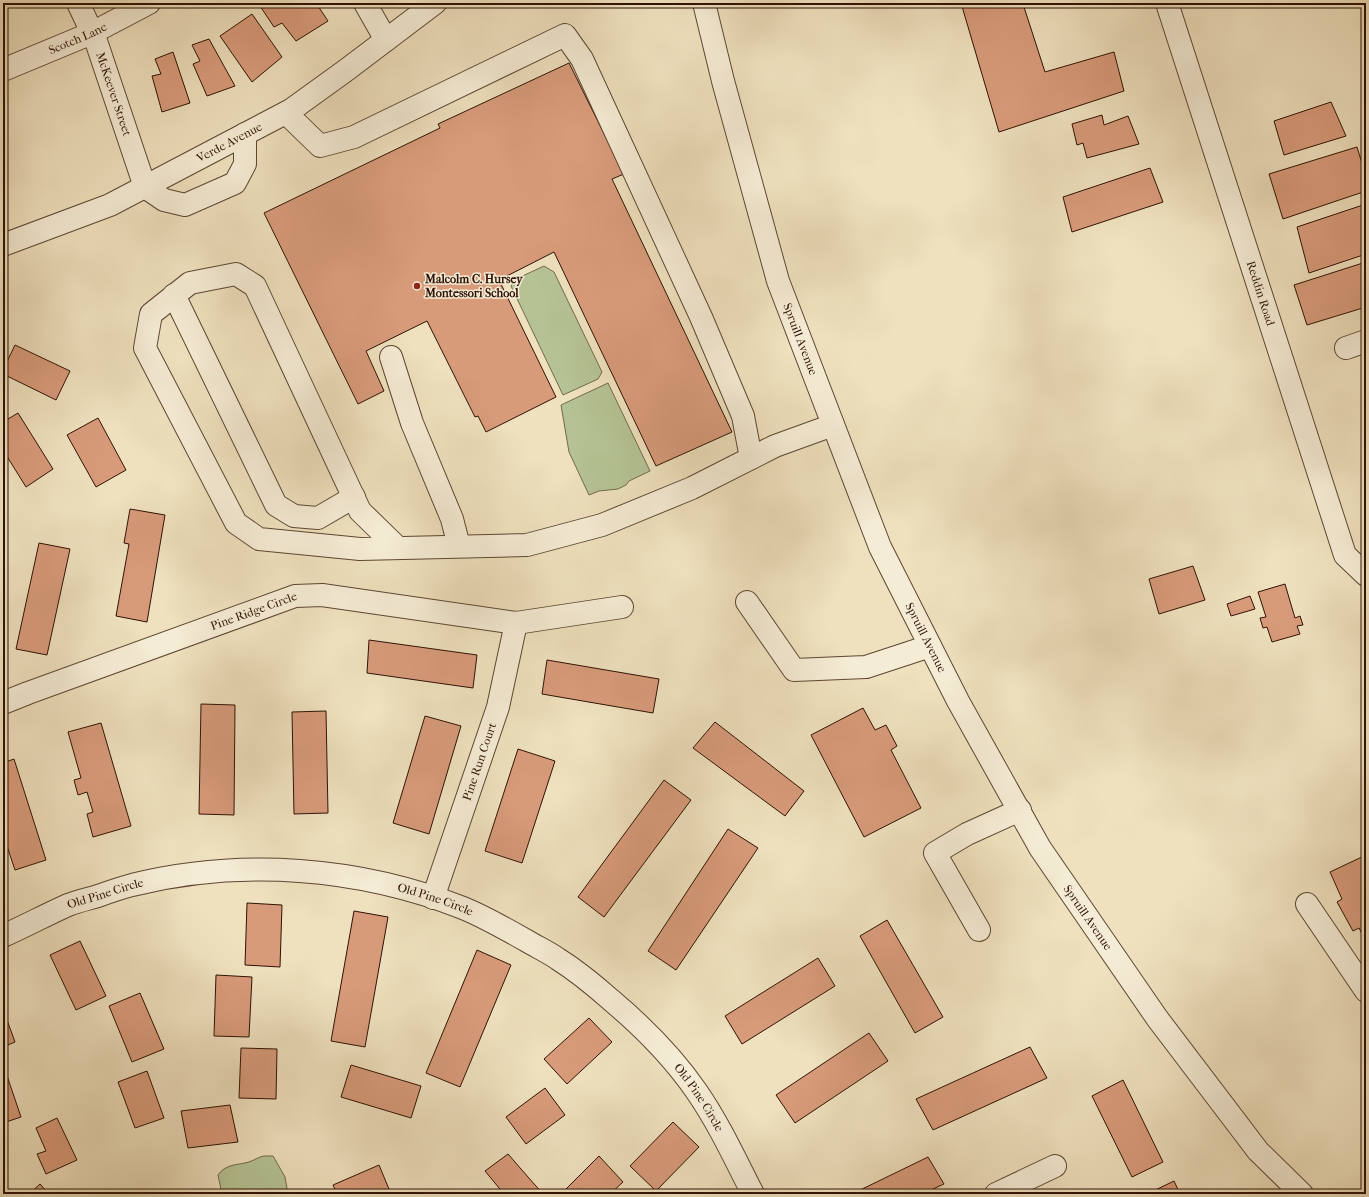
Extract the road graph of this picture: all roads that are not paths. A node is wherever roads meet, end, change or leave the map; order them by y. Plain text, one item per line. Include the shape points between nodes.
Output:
1 (78, 3) edge
2 (149, 3) edge
3 (365, 3) edge
4 (435, 3) edge
5 (704, 3) edge
6 (1167, 3) edge
7 (92, 33) junction
8 (386, 40) junction
9 (3, 70) edge
10 (286, 113) junction
11 (245, 134) junction
12 (145, 187) junction
13 (3, 244) edge
14 (174, 295) junction
15 (391, 357) dead end
16 (833, 425) junction
17 (751, 458) junction
18 (354, 498) junction
19 (288, 512) junction
20 (281, 541) junction
21 (459, 546) junction
22 (398, 548) junction
23 (1366, 575) edge
24 (747, 602) dead end
25 (622, 607) dead end
26 (516, 623) junction
27 (930, 646) junction
28 (3, 703) edge
29 (1020, 810) junction
30 (433, 898) junction
31 (1307, 904) dead end
32 (979, 930) dead end
33 (3, 936) edge
34 (1366, 991) edge
35 (1055, 1166) dead end
36 (753, 1194) edge
37 (996, 1194) edge
38 (1302, 1194) edge

1 - 7 street, McKeever Street
2 - 7 street, Scotch Lane
3 - 8 street
4 - 8 street, Verde Avenue
5 - 16 street, Spruill Avenue via 778,281
6 - 23 street, Reddin Road via 1345,555
7 - 9 street, Scotch Lane
7 - 12 street, McKeever Street
8 - 10 street, Verde Avenue
10 - 11 street, Verde Avenue
10 - 17 street via 320,146 354,137 565,35 582,59 701,317 743,416
11 - 12 street, Verde Avenue
11 - 12 street via 245,164 235,183 185,205 164,200
12 - 13 street, Verde Avenue via 110,205
14 - 18 street via 190,283 236,274 255,286
14 - 19 street via 276,505
14 - 20 street via 151,314 145,348 236,523 259,539
15 - 21 street via 412,423 452,519
16 - 17 street via 775,446
16 - 27 street, Spruill Avenue via 880,547
17 - 21 street via 692,488 602,525 527,545
18 - 19 street via 318,518 294,516
18 - 22 street via 360,511
19 - 20 street
20 - 22 street via 360,549
21 - 22 street
24 - 27 street via 794,670 866,667
25 - 26 street, Pine Ridge Circle
26 - 28 street, Pine Ridge Circle via 322,595 295,596
26 - 30 street, Pine Run Court via 498,707
27 - 29 street, Spruill Avenue
29 - 32 street via 967,834 935,853
29 - 38 street, Spruill Avenue via 1040,848 1158,1018 1258,1151
30 - 33 street, Old Pine Circle via 398,886 352,877 312,872 234,870 179,876 132,885 70,904
30 - 36 street, Old Pine Circle via 499,925 558,958 587,979 645,1030 674,1062 696,1092 719,1127
31 - 34 street
35 - 37 street

